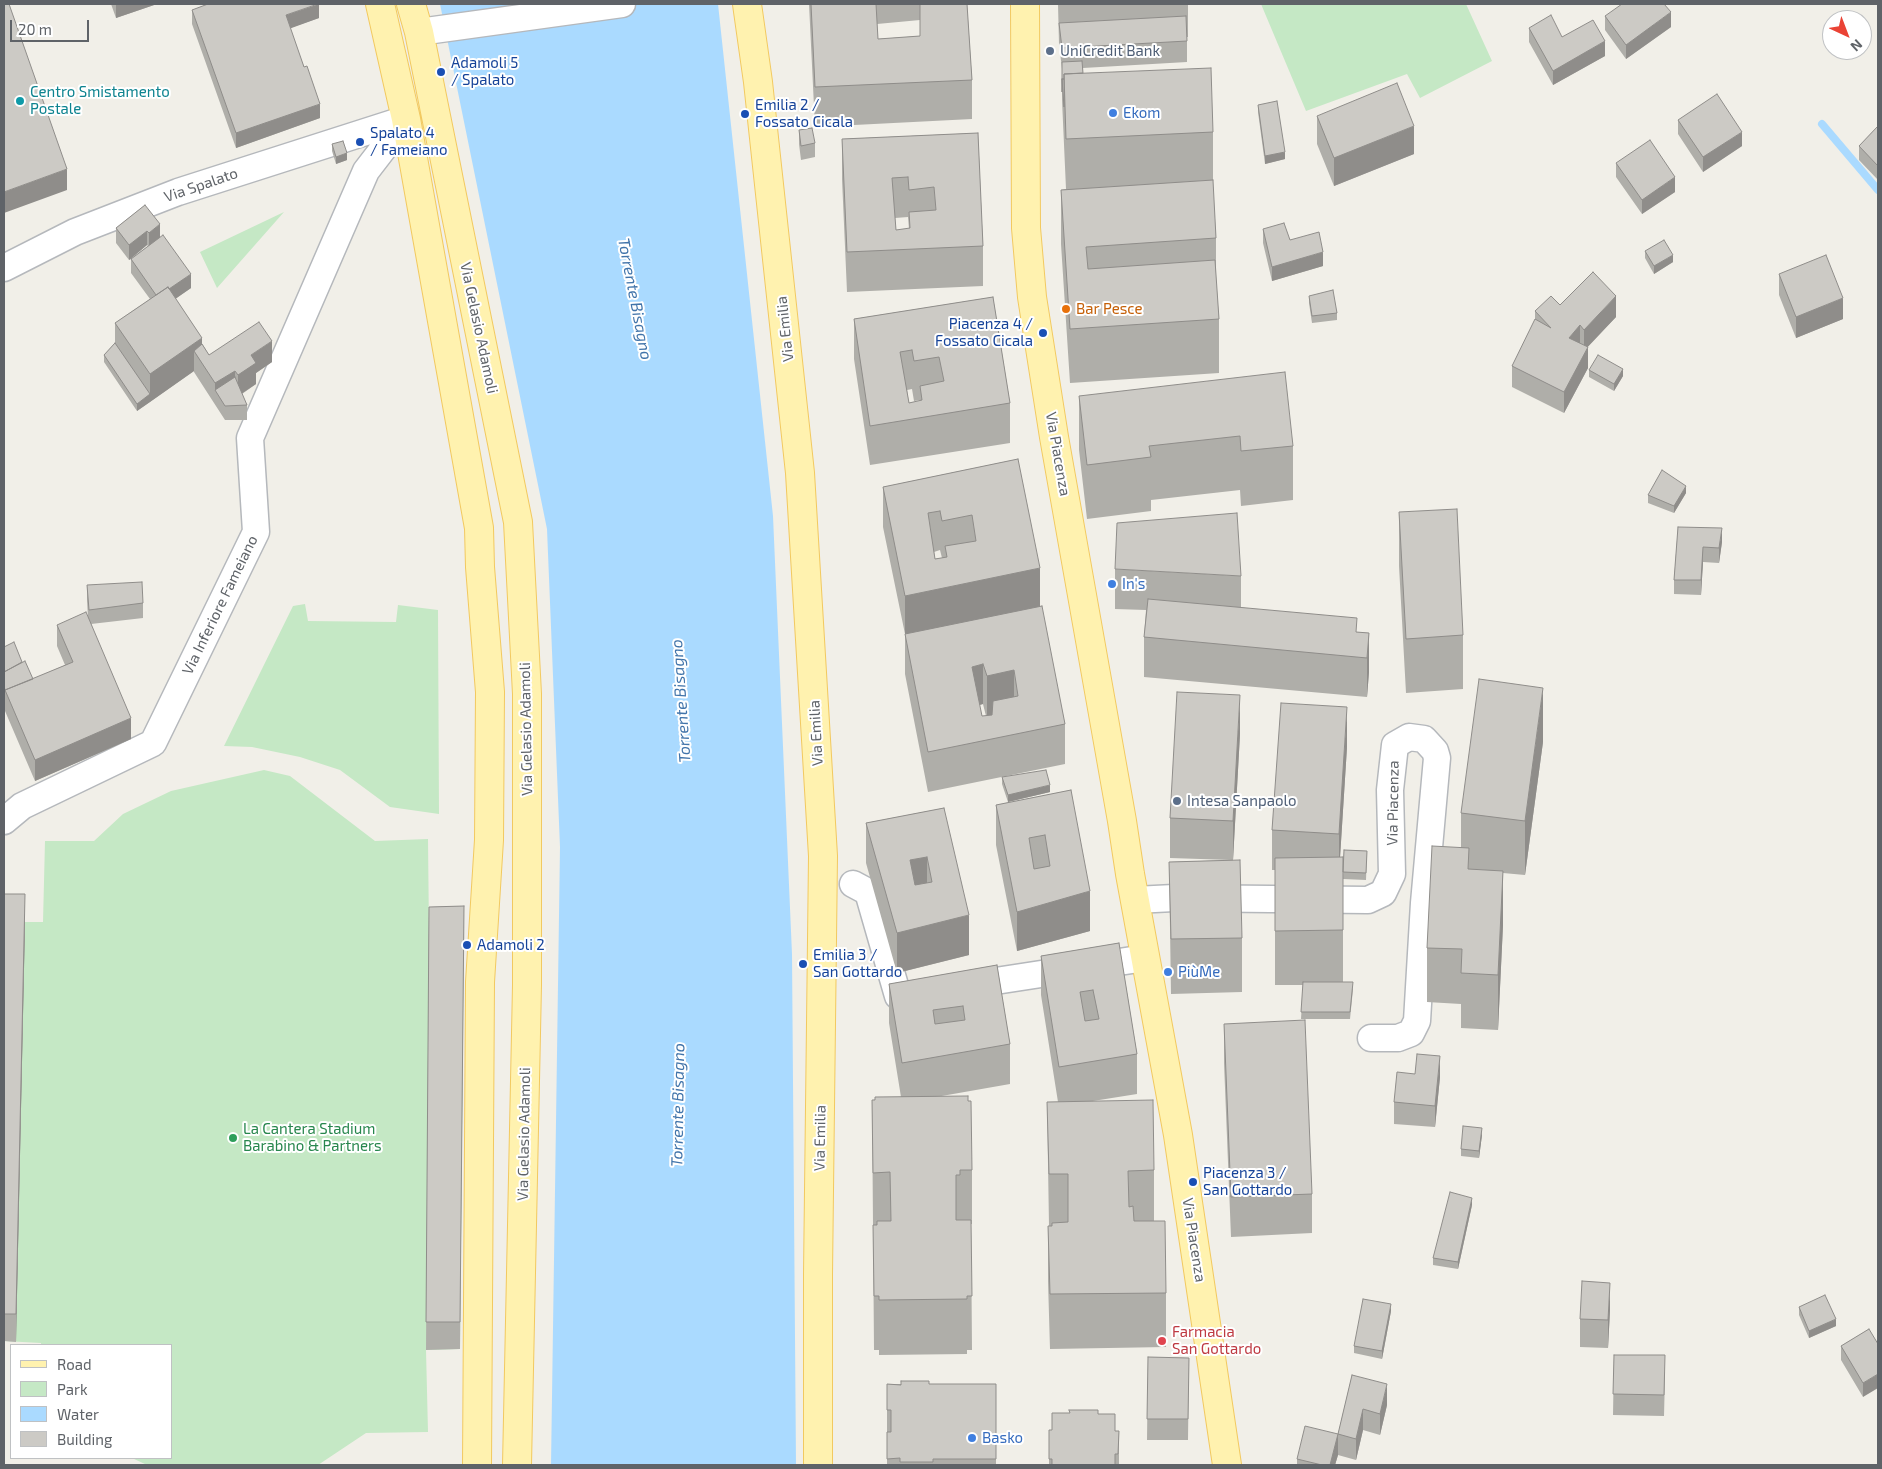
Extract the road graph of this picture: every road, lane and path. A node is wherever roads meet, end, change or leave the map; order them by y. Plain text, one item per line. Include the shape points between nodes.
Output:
1 (380, 4) edge
2 (411, 4) edge
3 (622, 4) edge
4 (747, 4) edge
5 (1024, 4) edge
6 (428, 30) junction
7 (406, 120) junction
8 (4, 268) edge
9 (4, 821) edge
10 (853, 884) dead end
11 (1135, 900) junction
12 (1145, 958) junction
13 (1371, 1038) dead end
14 (477, 1465) edge
15 (517, 1465) edge
16 (818, 1465) edge
17 (1227, 1465) edge

1 - 7 main road
2 - 6 main road, Via Gelasio Adamoli
3 - 6 street
4 - 16 main road, Via Emilia via 800,473 823,856
5 - 11 main road, Via Piacenza via 1026,228 1032,296
6 - 15 main road, Via Gelasio Adamoli via 518,522 527,694 527,985
7 - 8 street, Via Spalato via 178,192 75,232
7 - 9 street, Via Inferiore Fameiano via 366,171 250,438 256,532 153,742 22,806
7 - 14 main road via 479,528 490,692 488,840 480,982
10 - 12 street via 868,892 910,994
11 - 12 main road, Via Piacenza
11 - 13 street, Via Piacenza via 1368,900 1383,893 1392,874 1390,790 1395,744 1409,737 1424,739 1437,758 1417,1021 1411,1033 1398,1038
12 - 17 main road, Via Piacenza via 1178,1135

